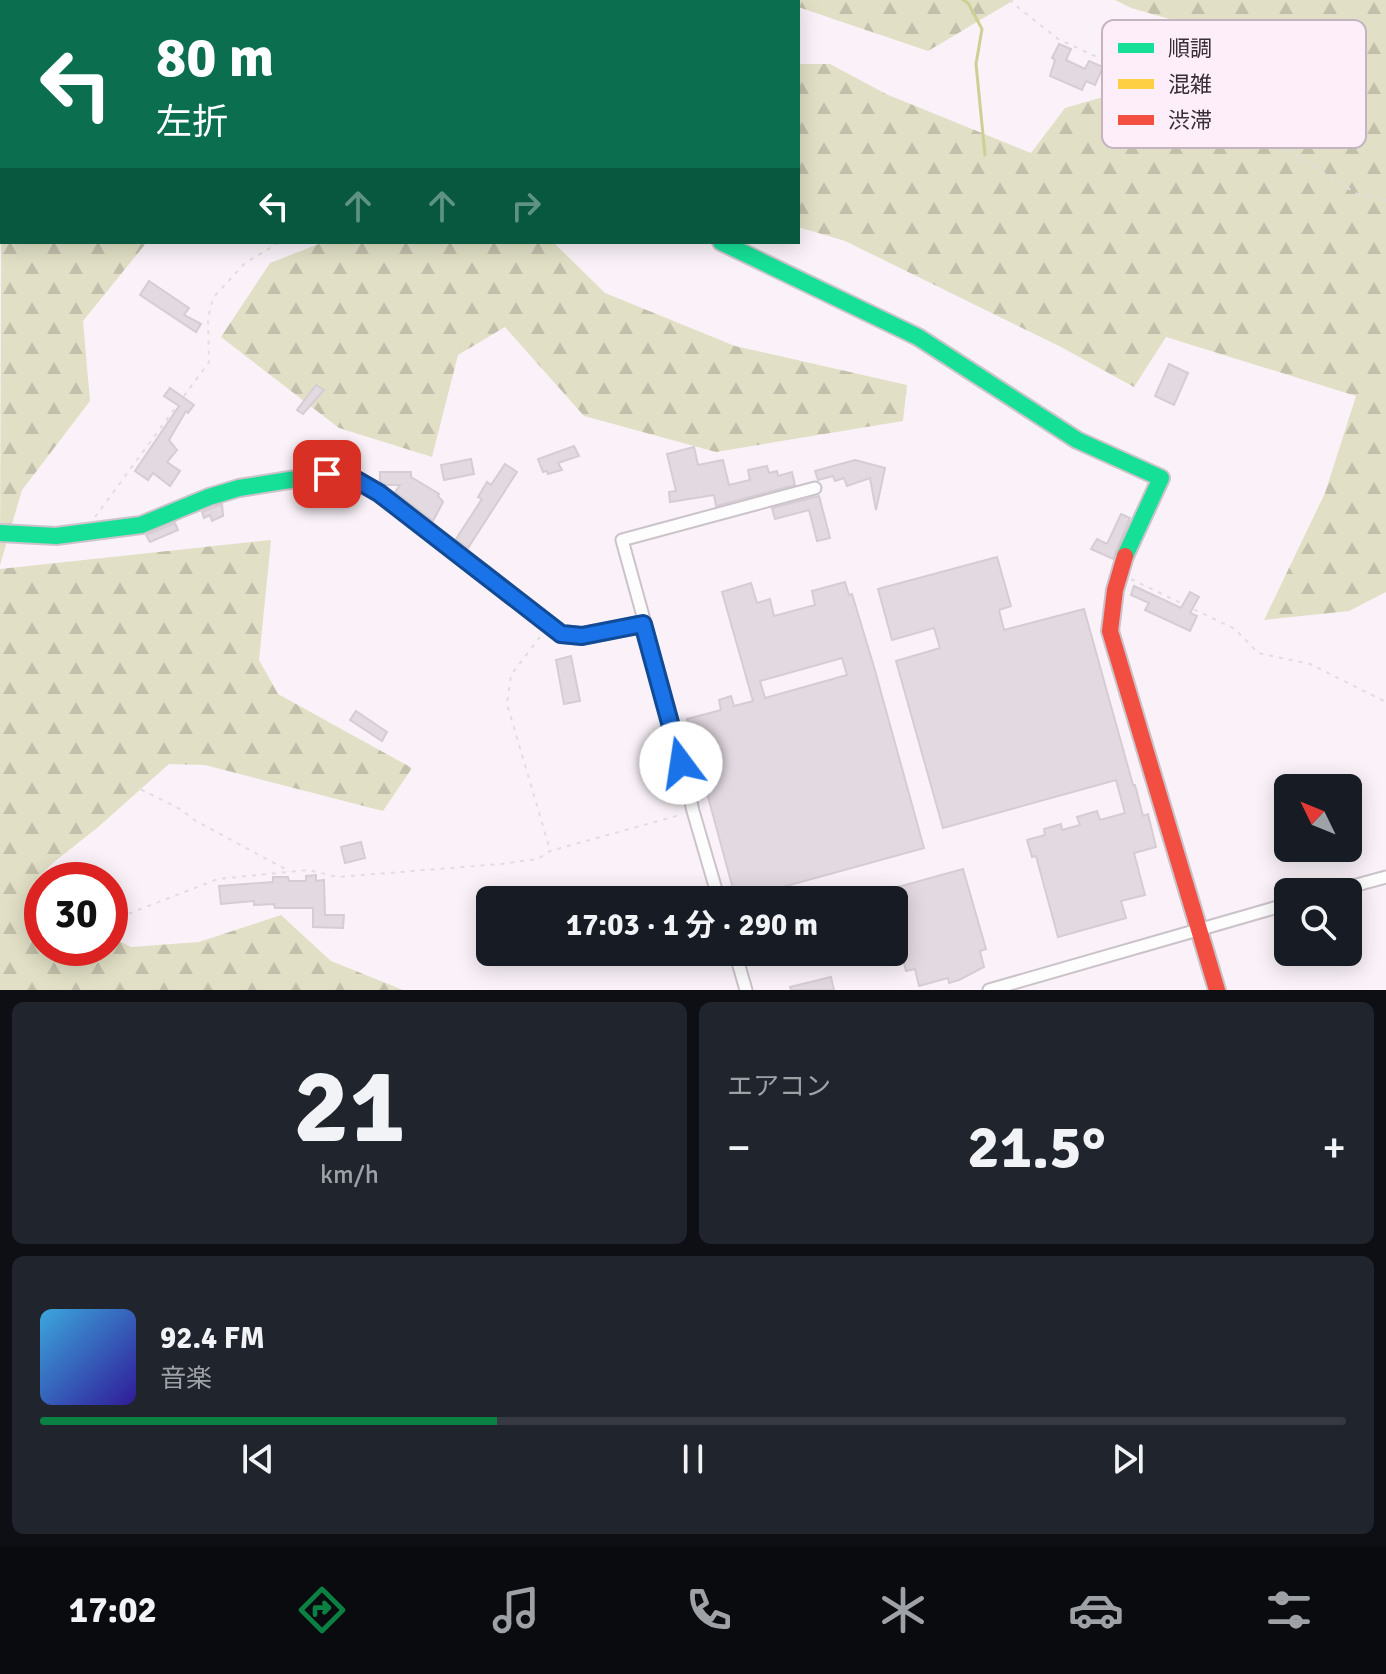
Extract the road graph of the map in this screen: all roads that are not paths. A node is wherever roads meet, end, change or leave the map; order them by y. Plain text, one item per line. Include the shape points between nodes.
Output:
1 (725, 244) edge
2 (815, 488) dead end
3 (0, 533) edge
4 (643, 624) junction
5 (1386, 877) edge
6 (1362, 884) edge
7 (715, 886) edge
8 (1274, 908) edge
9 (1199, 930) junction
10 (739, 966) edge
11 (746, 990) edge
12 (989, 990) edge
13 (1217, 990) edge

1 - 9 street via 918,337 1077,440 1161,478 1117,572 1110,631
2 - 4 street via 622,540
3 - 4 street via 56,536 141,525 239,488 327,474 353,478 379,493 561,634 582,636
4 - 7 street
5 - 6 street
8 - 9 street
9 - 12 street
9 - 13 street
10 - 11 street

